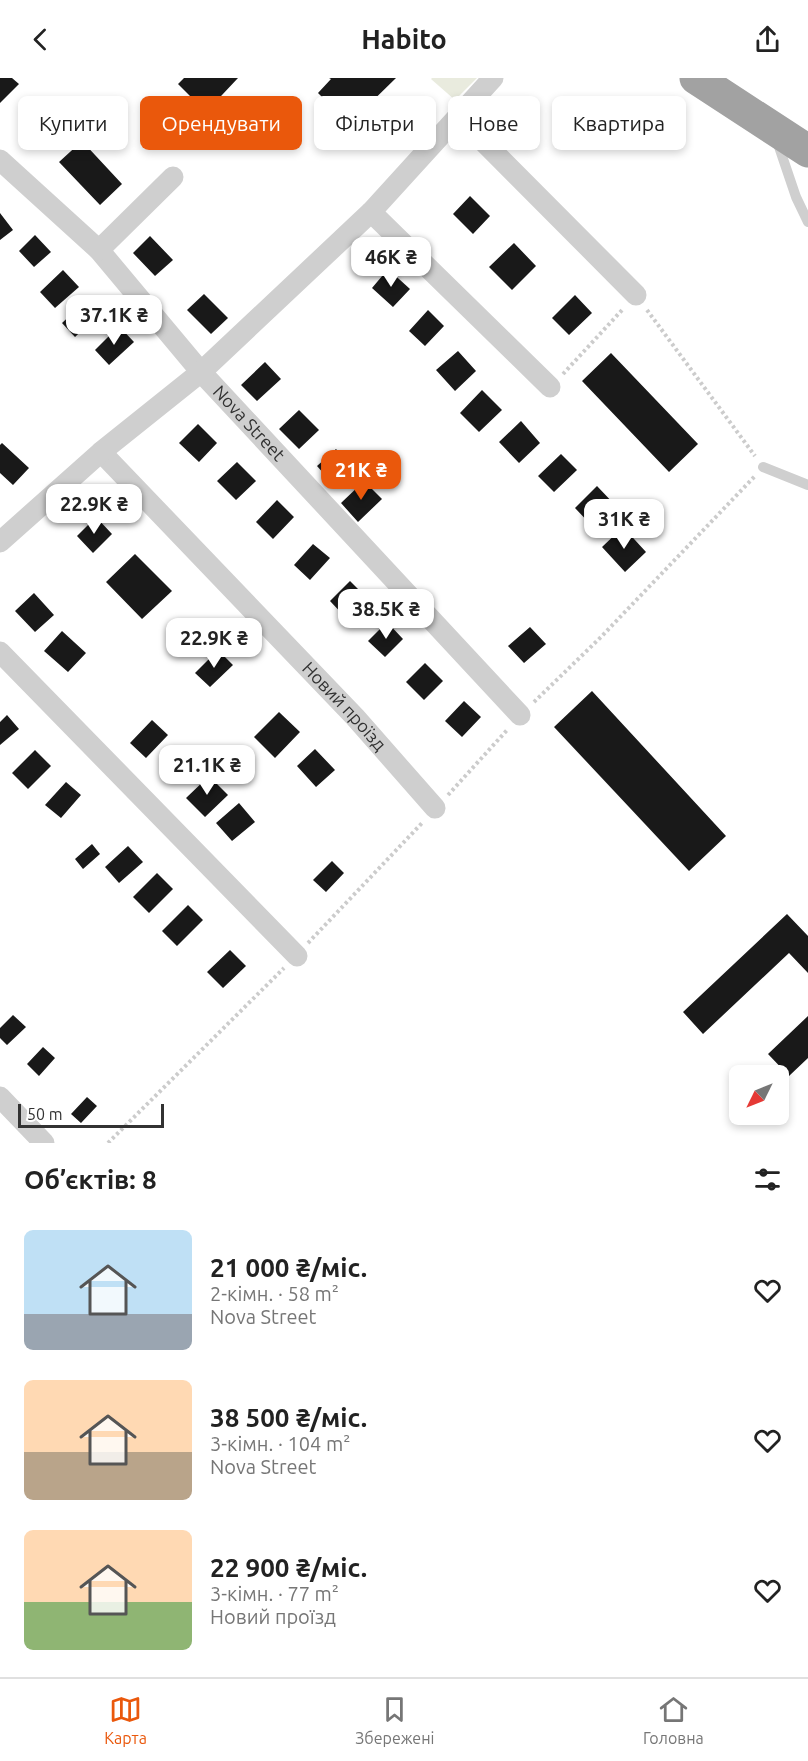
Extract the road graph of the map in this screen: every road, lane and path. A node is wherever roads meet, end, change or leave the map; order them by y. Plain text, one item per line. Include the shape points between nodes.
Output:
1 (493, 78) edge
2 (696, 78) edge
3 (476, 96) edge
4 (448, 127) edge
5 (773, 129) junction
6 (492, 150) edge
7 (808, 151) edge
8 (0, 160) edge
9 (173, 177) dead end
10 (371, 212) junction
11 (808, 222) edge
12 (99, 250) junction
13 (636, 295) junction
14 (201, 372) junction
15 (550, 387) joint
16 (102, 452) junction
17 (763, 467) junction
18 (808, 485) edge
19 (0, 542) edge
20 (601, 637) dead end
21 (0, 652) edge
22 (520, 715) dead end
23 (435, 808) dead end
24 (297, 956) joint
25 (0, 1097) edge
26 (44, 1143) edge
27 (108, 1143) edge

1 - 3 street
2 - 5 highway
4 - 10 street
5 - 7 highway
5 - 11 lane
6 - 13 street
8 - 12 street, Nova Street
9 - 12 street
10 - 14 street
10 - 15 street
12 - 14 street, Nova Street
13 - 15 path
13 - 17 path
14 - 16 street
14 - 22 street, Nova Street
16 - 19 street
16 - 23 street, Новий проїзд via 355,717
17 - 18 lane
17 - 20 path
21 - 24 street
24 - 27 path
25 - 26 street

